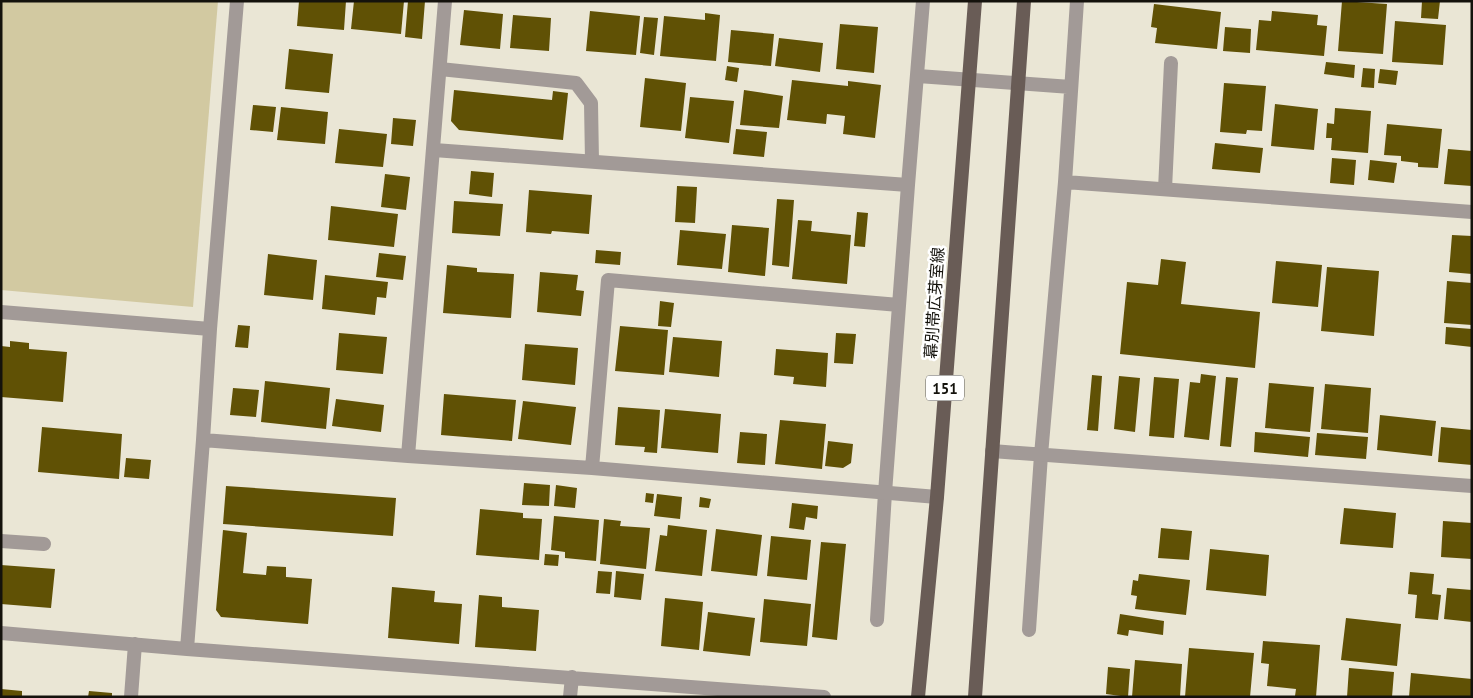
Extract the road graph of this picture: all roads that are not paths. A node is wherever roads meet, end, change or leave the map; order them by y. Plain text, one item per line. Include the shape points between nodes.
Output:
1 (237, 1) edge
2 (445, 1) edge
3 (974, 1) edge
4 (1024, 1) edge
5 (1076, 1) edge
6 (919, 2) edge
7 (1171, 63) dead end
8 (440, 69) junction
9 (918, 76) junction
10 (969, 80) junction
11 (1019, 83) junction
12 (1072, 87) junction
13 (434, 150) junction
14 (592, 161) junction
15 (1065, 182) junction
16 (908, 185) junction
17 (1165, 189) junction
18 (1472, 212) edge
19 (899, 305) junction
20 (1, 312) edge
21 (210, 330) junction
22 (203, 440) junction
23 (992, 451) junction
24 (1041, 455) junction
25 (408, 456) junction
26 (592, 468) junction
27 (1472, 486) edge
28 (885, 493) junction
29 (937, 497) junction
30 (1, 540) edge
31 (44, 544) dead end
32 (876, 620) dead end
33 (1028, 630) dead end
34 (1, 633) edge
35 (135, 644) junction
36 (187, 649) junction
37 (572, 677) junction
38 (131, 697) edge
39 (570, 697) edge
40 (824, 697) edge
41 (918, 697) edge
42 (975, 697) edge

1 - 21 street
2 - 8 street
3 - 10 main road, 幕別帯広芽室線 / 151
4 - 11 main road
5 - 12 street
6 - 9 street
7 - 17 street
8 - 13 street
8 - 14 street via 576,83 592,102
9 - 10 street
9 - 16 street
10 - 11 street
10 - 29 main road, 幕別帯広芽室線 / 151
11 - 12 street
11 - 23 main road
12 - 15 street
13 - 14 street
13 - 25 street
14 - 16 street
15 - 17 street
15 - 24 street
16 - 19 street
17 - 18 street
19 - 26 street via 608,280
19 - 28 street
20 - 21 street
21 - 22 street
22 - 25 street
22 - 36 street
23 - 24 street
23 - 42 main road
24 - 27 street
24 - 33 street
25 - 26 street
26 - 28 street
28 - 29 street
28 - 32 street
29 - 41 main road, 幕別帯広芽室線 / 151
30 - 31 street
34 - 35 street
35 - 36 street
35 - 38 street
36 - 37 street
37 - 39 street
37 - 40 street

